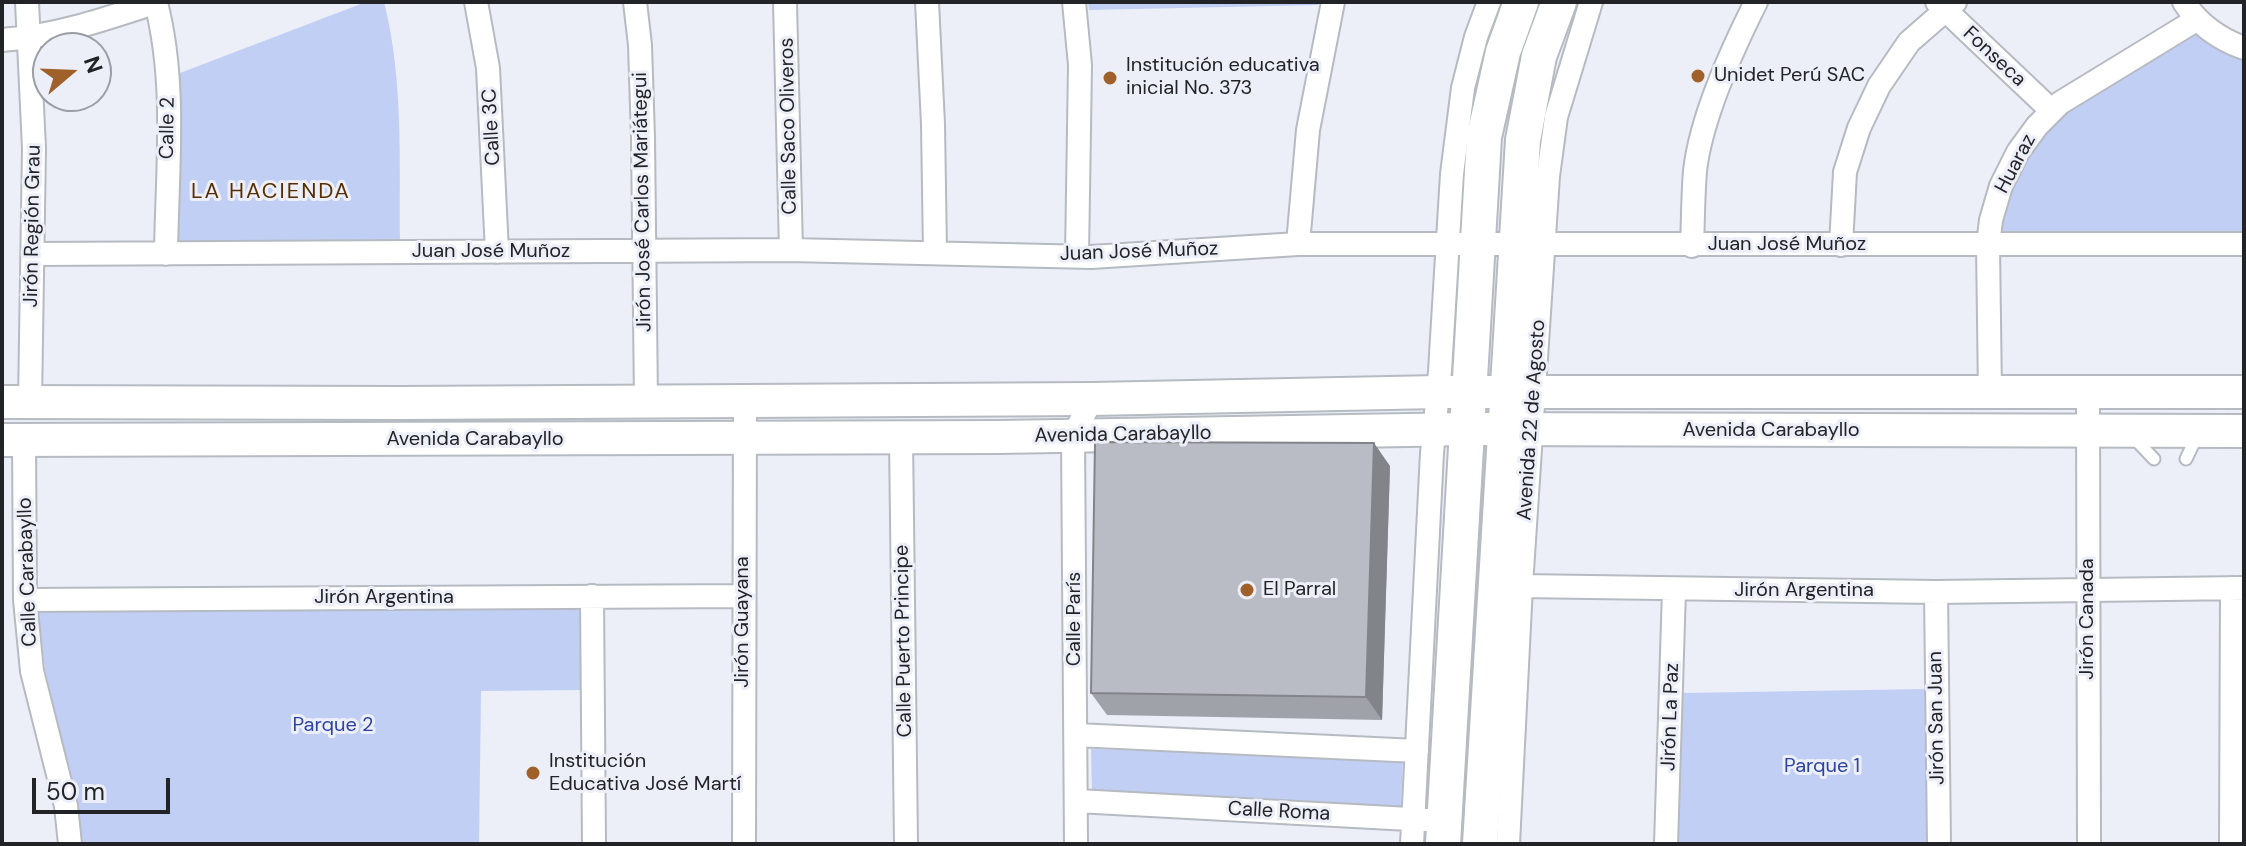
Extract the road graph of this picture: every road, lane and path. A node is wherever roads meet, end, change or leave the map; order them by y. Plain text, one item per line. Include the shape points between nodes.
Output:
1 (27, 2) edge
2 (157, 2) edge
3 (476, 2) edge
4 (635, 2) edge
5 (785, 2) edge
6 (927, 2) edge
7 (1074, 2) edge
8 (1333, 2) edge
9 (1489, 2) edge
10 (1521, 2) edge
11 (1559, 2) edge
12 (1591, 2) edge
13 (1756, 2) edge
14 (1946, 5) edge
15 (2190, 11) edge
16 (30, 38) junction
17 (2, 40) edge
18 (2244, 48) edge
19 (2052, 111) junction
20 (1463, 243) junction
21 (1530, 243) junction
22 (1298, 244) junction
23 (2244, 244) edge
24 (1841, 245) junction
25 (1988, 245) junction
26 (1692, 246) junction
27 (791, 250) junction
28 (497, 252) junction
29 (644, 252) junction
30 (935, 253) junction
31 (34, 254) junction
32 (166, 254) junction
33 (1077, 256) junction
34 (1453, 392) junction
35 (2244, 392) edge
36 (1521, 393) junction
37 (2088, 393) junction
38 (1990, 394) junction
39 (1092, 399) junction
40 (646, 401) junction
41 (745, 401) junction
42 (16, 402) edge
43 (1451, 429) junction
44 (1518, 429) junction
45 (2088, 431) junction
46 (2244, 431) edge
47 (2128, 432) junction
48 (1073, 436) junction
49 (901, 437) junction
50 (745, 438) junction
51 (13, 440) edge
52 (2154, 459) dead end
53 (1521, 586) junction
54 (2238, 588) edge
55 (1674, 590) junction
56 (2088, 590) junction
57 (1936, 592) junction
58 (592, 596) junction
59 (743, 596) junction
60 (25, 600) junction
61 (1076, 735) junction
62 (1417, 751) junction
63 (1077, 801) junction
64 (1434, 828) edge
65 (1489, 838) edge
66 (70, 844) edge
67 (594, 844) edge
68 (744, 844) edge
69 (906, 844) edge
70 (1076, 844) edge
71 (1412, 844) edge
72 (1666, 844) edge
73 (1939, 844) edge
74 (2089, 844) edge
75 (2231, 844) edge

1 - 16 street, Jirón Región Grau
2 - 16 street
2 - 32 street, Calle 2 via 169,83
3 - 28 street, Calle 3C via 488,68
4 - 29 street, Jirón José Carlos Mariátegui
5 - 27 street, Calle Saco Oliveros
6 - 30 street
7 - 33 street via 1080,65
8 - 22 street via 1308,130
9 - 20 street via 1463,88 1452,174
10 - 20 main road via 1492,94
11 - 21 main road, Avenida 22 de Agosto via 1539,56 1521,168
12 - 21 street, Avenida 22 de Agosto via 1556,117 1548,176
13 - 26 street via 1707,122 1695,169
14 - 19 street, Fonseca
14 - 24 street via 1909,42 1859,128 1845,172
15 - 18 street
15 - 19 street, Huaraz
16 - 17 street
16 - 31 street, Jirón Región Grau
19 - 25 street, Huaraz via 2018,152 2001,186
20 - 21 street, Juan José Muñoz
20 - 22 street, Juan José Muñoz
20 - 34 main road
21 - 26 street, Juan José Muñoz
21 - 36 main road, Avenida 22 de Agosto
22 - 33 street, Juan José Muñoz
23 - 25 street, Juan José Muñoz
24 - 25 street, Juan José Muñoz
24 - 26 street, Juan José Muñoz
25 - 38 street, Huaraz
27 - 29 street, Juan José Muñoz
27 - 30 street, Juan José Muñoz
28 - 29 street, Juan José Muñoz
28 - 32 street, Juan José Muñoz
29 - 40 street, Jirón José Carlos Mariátegui
30 - 33 street, Juan José Muñoz
31 - 32 street, Juan José Muñoz
31 - 42 street, Jirón Región Grau
34 - 36 main road, Avenida Carabayllo
34 - 39 main road, Avenida Carabayllo
34 - 43 main road
35 - 37 main road, Avenida Carabayllo
36 - 38 main road, Avenida Carabayllo
36 - 44 main road, Avenida 22 de Agosto
37 - 38 main road, Avenida Carabayllo
37 - 45 street, Jirón Canada
39 - 41 main road, Avenida Carabayllo
39 - 48 street, Calle París
40 - 41 main road, Avenida Carabayllo
40 - 42 main road, Avenida Carabayllo
41 - 50 street, Jirón Guayana
43 - 44 main road, Avenida Carabayllo
43 - 48 main road, Avenida Carabayllo
43 - 62 street
43 - 64 main road
44 - 45 main road, Avenida Carabayllo
44 - 53 street, Avenida 22 de Agosto
44 - 65 main road, Avenida 22 de Agosto
45 - 47 main road, Avenida Carabayllo
45 - 56 street, Jirón Canada
46 - 47 main road, Avenida Carabayllo via 2193,445
47 - 52 lane
48 - 49 main road, Avenida Carabayllo
48 - 61 street, Calle París
49 - 50 main road, Avenida Carabayllo
49 - 69 street, Calle Puerto Principe
50 - 51 main road, Avenida Carabayllo
50 - 59 street, Jirón Guayana
51 - 60 street, Calle Carabayllo
53 - 55 street, Jirón Argentina
53 - 65 street, Avenida 22 de Agosto
54 - 56 street, Jirón Argentina
54 - 75 street
55 - 57 street, Jirón Argentina
55 - 72 street, Jirón La Paz
56 - 57 street, Jirón Argentina
56 - 74 street, Jirón Canada
57 - 73 street, Jirón San Juan
58 - 59 street, Jirón Argentina
58 - 60 street, Jirón Argentina
58 - 67 street
59 - 68 street, Jirón Guayana
60 - 66 street, Calle Carabayllo via 32,671 66,806
61 - 62 street
61 - 63 street, Calle París
62 - 64 street
63 - 64 street, Calle Roma
63 - 70 street, Calle París
64 - 65 street, Calle Roma
64 - 71 street

